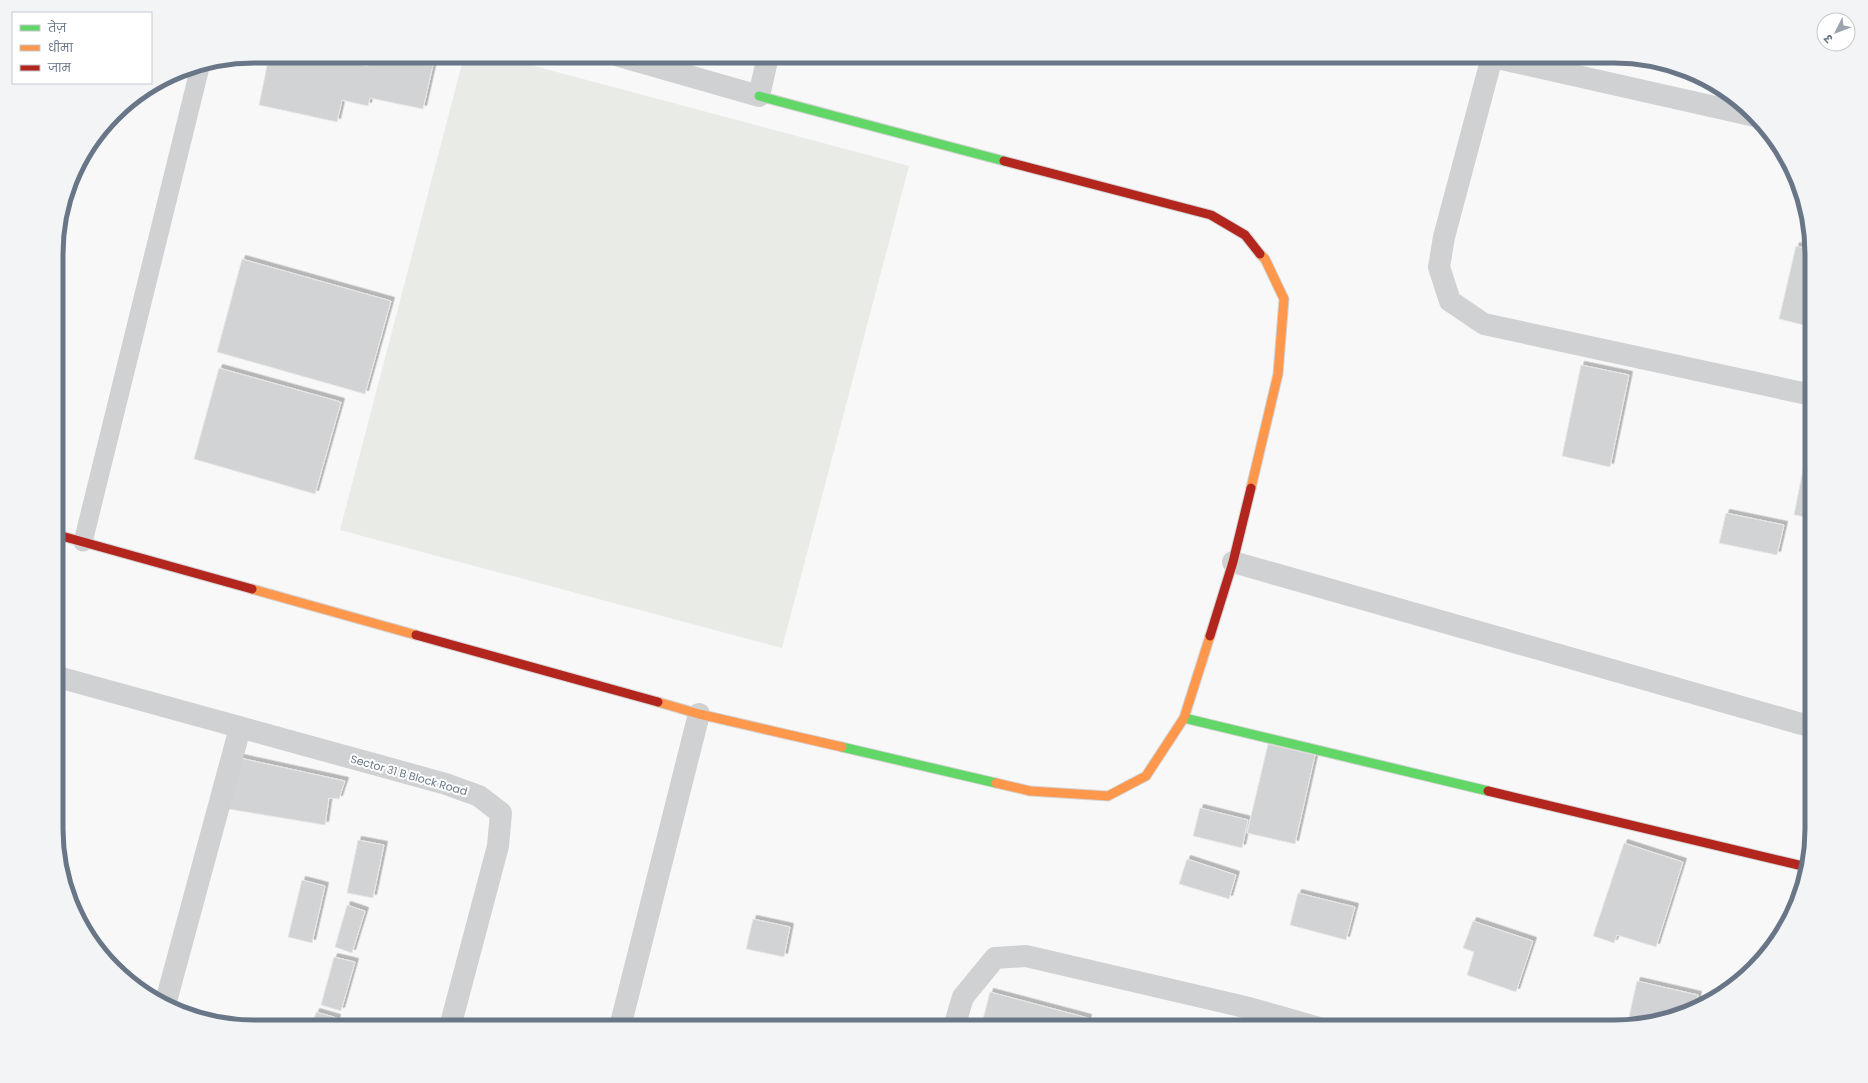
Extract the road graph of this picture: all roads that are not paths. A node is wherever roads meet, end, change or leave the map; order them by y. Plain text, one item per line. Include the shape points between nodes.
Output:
1 (644, 63) edge
2 (766, 63) edge
3 (1488, 63) edge
4 (1517, 63) edge
5 (199, 72) edge
6 (759, 96) junction
7 (1743, 113) edge
8 (1805, 393) edge
9 (63, 536) edge
10 (83, 542) junction
11 (1233, 562) junction
12 (63, 678) edge
13 (699, 714) junction
14 (1184, 718) junction
15 (1805, 725) edge
16 (240, 728) junction
17 (1801, 866) edge
18 (164, 996) edge
19 (1246, 1018) edge
20 (452, 1020) edge
21 (622, 1020) edge
22 (956, 1020) edge
23 (1262, 1020) edge

1 - 6 street
2 - 6 street
3 - 8 street via 1444,237 1439,267 1450,301 1484,324
4 - 7 street
5 - 10 lane
6 - 11 street via 1211,216 1245,235 1265,259 1284,299 1278,374
9 - 10 street
10 - 13 street
11 - 14 street
11 - 15 street
12 - 16 street, Sector 31 B Block Road
13 - 14 street via 1030,791 1108,796 1146,776
13 - 21 street
14 - 17 street
16 - 18 street
16 - 20 street, Sector 31 B Block Road via 446,784 479,796 501,813 498,846
19 - 22 street via 1026,956 995,958 963,997
19 - 23 street

